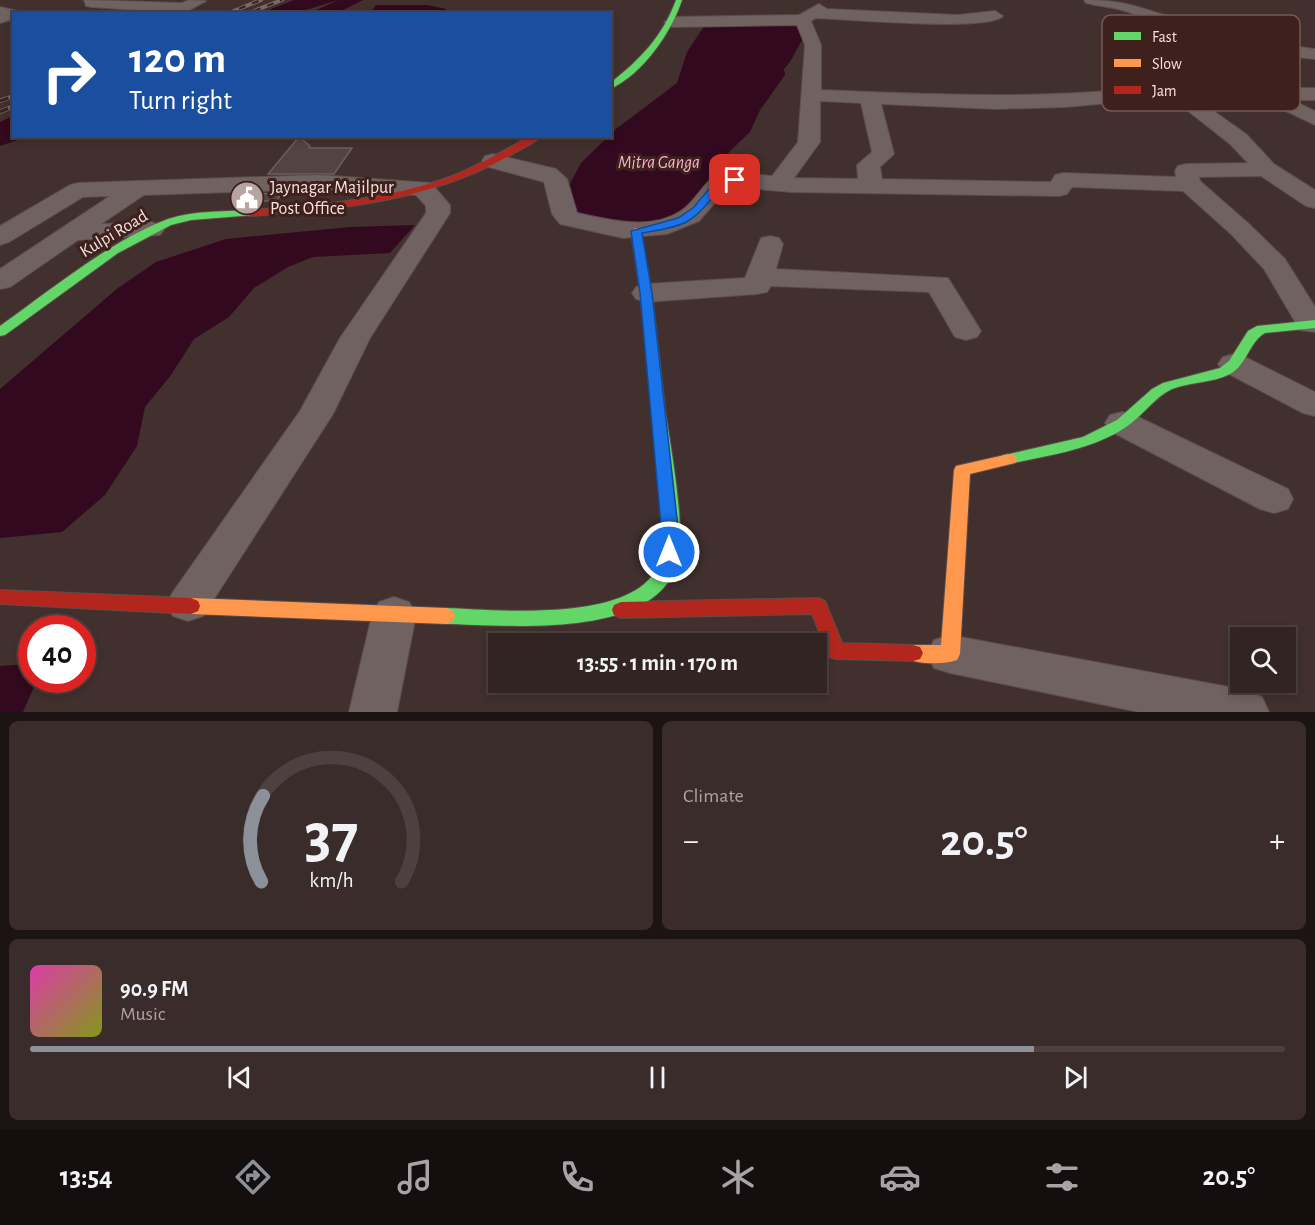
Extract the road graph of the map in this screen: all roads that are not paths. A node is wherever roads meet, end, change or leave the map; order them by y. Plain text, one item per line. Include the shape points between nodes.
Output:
1 (91, 0) edge
2 (679, 0) edge
3 (828, 0) edge
4 (1091, 0) edge
5 (199, 1) edge
6 (1151, 15) edge
7 (808, 16) junction
8 (995, 16) dead end
9 (672, 22) junction
10 (1300, 53) edge
11 (1315, 54) edge
12 (1300, 55) edge
13 (1315, 63) edge
14 (612, 85) edge
15 (809, 95) junction
16 (1102, 97) edge
17 (870, 98) junction
18 (1201, 111) edge
19 (1299, 111) edge
20 (1315, 119) edge
21 (534, 138) edge
22 (493, 160) junction
23 (1266, 169) junction
24 (778, 184) junction
25 (1189, 184) junction
26 (871, 186) junction
27 (423, 188) junction
28 (137, 189) junction
29 (1315, 201) edge
30 (151, 230) junction
31 (636, 231) junction
32 (74, 233) junction
33 (0, 237) edge
34 (770, 244) dead end
35 (0, 248) edge
36 (759, 277) junction
37 (0, 281) edge
38 (646, 293) junction
39 (1313, 324) edge
40 (966, 331) dead end
41 (0, 332) edge
42 (1234, 364) junction
43 (1315, 405) edge
44 (1122, 423) junction
45 (1274, 499) dead end
46 (0, 597) edge
47 (188, 604) junction
48 (614, 610) junction
49 (394, 615) junction
50 (950, 654) junction
51 (373, 712) edge
52 (1245, 712) edge

1 - 5 street via 184,8
2 - 9 street
3 - 7 street
4 - 6 street
7 - 8 street via 958,20
7 - 9 street
7 - 15 street via 813,45
9 - 14 street via 643,60
10 - 11 street
12 - 13 street
15 - 17 street
15 - 24 street via 809,142
16 - 17 street via 1022,103
17 - 26 street via 883,154 868,165
18 - 23 street via 1238,139
19 - 20 street
21 - 22 street, Kulpi Road
22 - 27 street, Kulpi Road
22 - 31 street via 555,179 564,214 569,219
23 - 25 street via 1186,171
23 - 29 street
24 - 26 street
24 - 31 street via 725,181 690,216 667,226
25 - 26 street via 1063,180 1059,189
25 - 39 street via 1275,265
27 - 28 street via 319,182
27 - 30 street, Kulpi Road via 327,207 191,217
27 - 47 street via 434,197 438,213 355,338 315,414
28 - 32 street
28 - 33 street via 78,190
30 - 32 street
30 - 41 street, Kulpi Road via 114,251
31 - 38 street
32 - 35 street
32 - 37 street
34 - 36 street
36 - 38 street via 757,286
36 - 40 street via 938,284
38 - 48 street via 671,537 667,567 650,593
39 - 42 street via 1274,327 1252,334
42 - 43 street
42 - 44 street via 1214,376 1168,386
44 - 45 street
44 - 50 street via 1087,441 962,470
46 - 47 street
47 - 49 street
48 - 49 street via 558,617
48 - 50 street via 818,606 836,651
49 - 51 street
50 - 52 street

